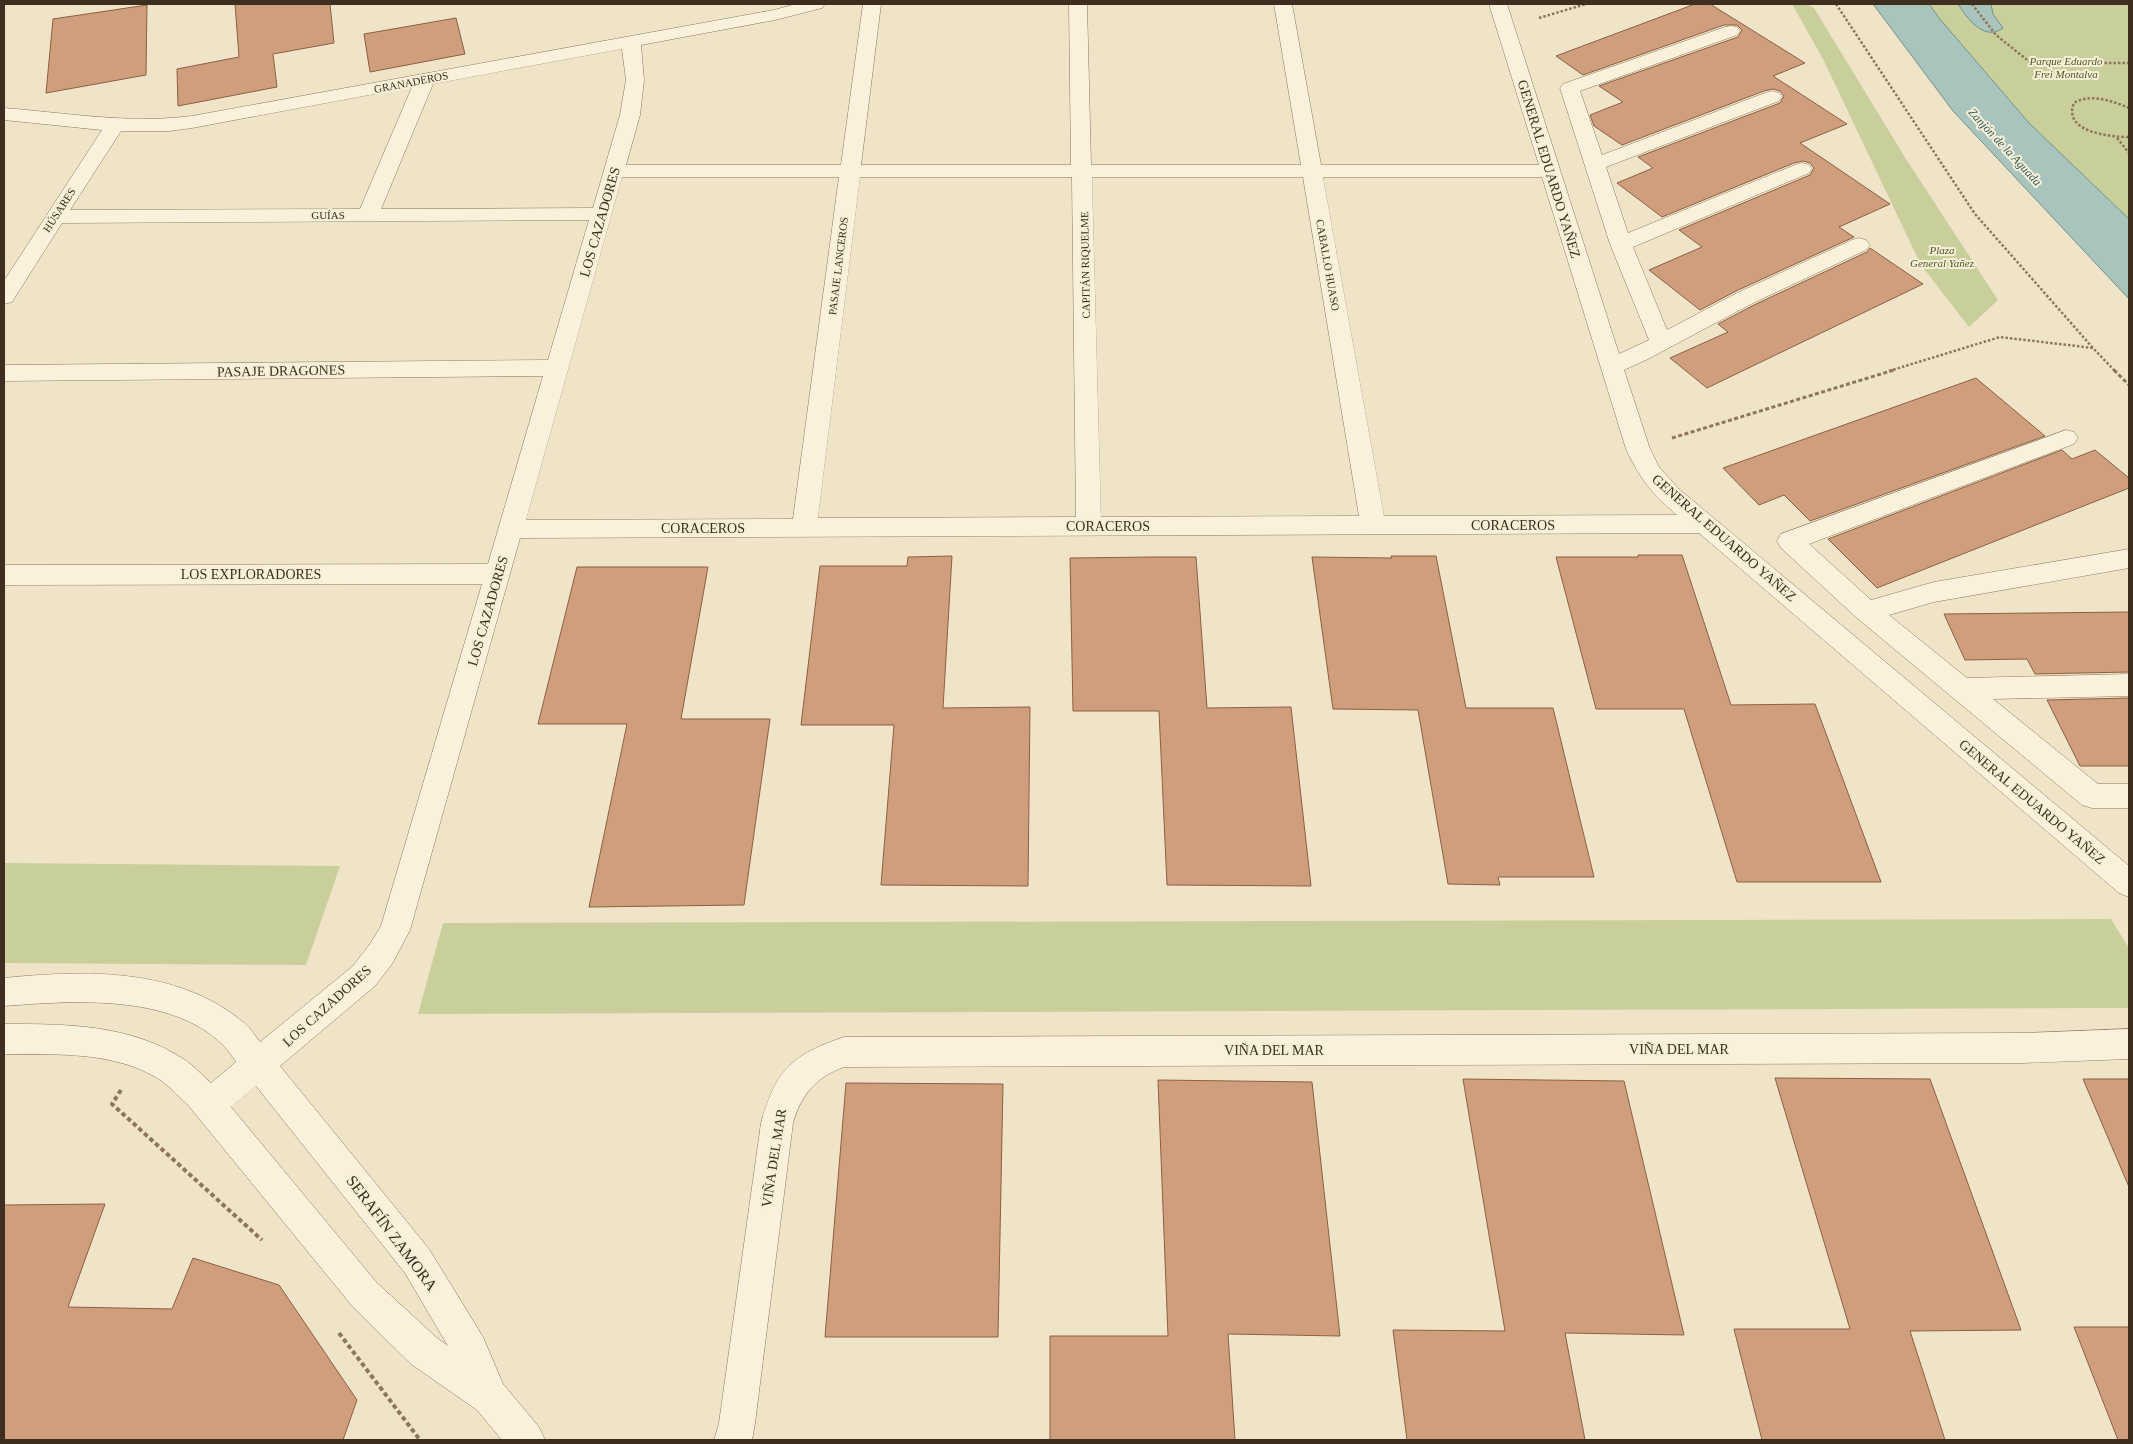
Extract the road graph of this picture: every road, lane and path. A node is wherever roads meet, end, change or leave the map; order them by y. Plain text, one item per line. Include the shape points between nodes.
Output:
1 (816, 4) edge
2 (872, 4) edge
3 (1078, 4) edge
4 (1283, 4) edge
5 (1498, 4) edge
6 (1586, 4) edge
7 (1836, 4) edge
8 (1972, 4) edge
9 (1535, 19) dead end
10 (1731, 31) dead end
11 (631, 42) junction
12 (2129, 63) edge
13 (425, 79) junction
14 (1772, 97) dead end
15 (2129, 108) edge
16 (4, 114) edge
17 (115, 125) junction
18 (2129, 137) edge
19 (2116, 138) junction
20 (2129, 153) edge
21 (1594, 164) junction
22 (1802, 169) dead end
23 (614, 171) junction
24 (851, 171) junction
25 (1083, 171) junction
26 (1312, 171) junction
27 (1549, 171) junction
28 (602, 214) junction
29 (368, 215) junction
30 (54, 217) junction
31 (1621, 244) junction
32 (1859, 245) dead end
33 (4, 297) edge
34 (1661, 343) junction
35 (2093, 348) junction
36 (1612, 366) junction
37 (558, 368) junction
38 (4, 373) edge
39 (2129, 385) edge
40 (2066, 438) dead end
41 (1664, 440) dead end
42 (1705, 524) junction
43 (1374, 525) junction
44 (1089, 526) junction
45 (804, 528) junction
46 (512, 529) junction
47 (2129, 558) edge
48 (499, 574) junction
49 (4, 575) edge
50 (1866, 611) junction
51 (2129, 685) edge
52 (1959, 689) junction
53 (2129, 796) edge
54 (2129, 884) edge
55 (4, 992) edge
56 (4, 1039) edge
57 (2129, 1044) edge
58 (143, 1055) junction
59 (259, 1064) junction
60 (208, 1106) junction
61 (264, 1242) dead end
62 (338, 1332) dead end
63 (490, 1397) junction
64 (420, 1440) edge
65 (526, 1440) edge
66 (732, 1440) edge

1 - 11 street, GRANADEROS via 775,15
2 - 24 street, PASAJE LANCEROS
3 - 25 street, CAPITÁN RIQUELME
4 - 26 street, CABALLO HUASO
5 - 27 street, GENERAL EDUARDO YAÑEZ
6 - 9 path
7 - 35 path via 1975,214
8 - 12 path via 1996,35 2030,63
10 - 21 street via 1570,88
11 - 13 street, GRANADEROS
11 - 23 street, LOS CAZADORES via 634,95
13 - 17 street, GRANADEROS via 192,122
13 - 29 street
14 - 21 street
15 - 19 path via 2093,98 2082,99 2071,109 2072,115 2089,130
16 - 17 street, GRANADEROS
17 - 30 street, HÚSARES
18 - 19 path
19 - 20 path
21 - 31 street
22 - 31 street
23 - 24 street
23 - 28 street, LOS CAZADORES
24 - 25 street
24 - 45 street, PASAJE LANCEROS
25 - 26 street
25 - 44 street, CAPITÁN RIQUELME
26 - 27 street
26 - 43 street, CABALLO HUASO
27 - 36 street, GENERAL EDUARDO YAÑEZ
28 - 29 street, GUÍAS
28 - 37 street, LOS CAZADORES
29 - 30 street, GUÍAS
30 - 33 street, HÚSARES
31 - 34 street
32 - 34 street via 1745,298
34 - 36 street
35 - 39 path
35 - 41 path via 2000,337
36 - 42 street, GENERAL EDUARDO YAÑEZ via 1638,449 1649,472 1670,495
37 - 38 street, PASAJE DRAGONES
37 - 46 street, LOS CAZADORES
40 - 50 street via 1790,541
42 - 43 street, CORACEROS
42 - 54 street, GENERAL EDUARDO YAÑEZ
43 - 44 street, CORACEROS
44 - 45 street, CORACEROS
45 - 46 street, CORACEROS
46 - 48 street, LOS CAZADORES
47 - 50 street via 1934,592
48 - 49 street, LOS EXPLORADORES
48 - 59 street, LOS CAZADORES via 395,930 364,976
50 - 52 street
51 - 52 street
52 - 53 street via 2092,796
55 - 59 street, SERAFÍN ZAMORA via 100,988 158,996 184,1004 210,1018 233,1034
56 - 58 street via 68,1039 108,1044
57 - 66 street, VIÑA DEL MAR via 2022,1048 844,1052 824,1058 807,1069 792,1084 782,1103
58 - 60 street via 174,1071
58 - 61 path via 112,1104
59 - 60 street, LOS CAZADORES
59 - 63 street, SERAFÍN ZAMORA via 418,1261 470,1350
60 - 63 street via 365,1295 424,1351
62 - 64 path
63 - 65 street

